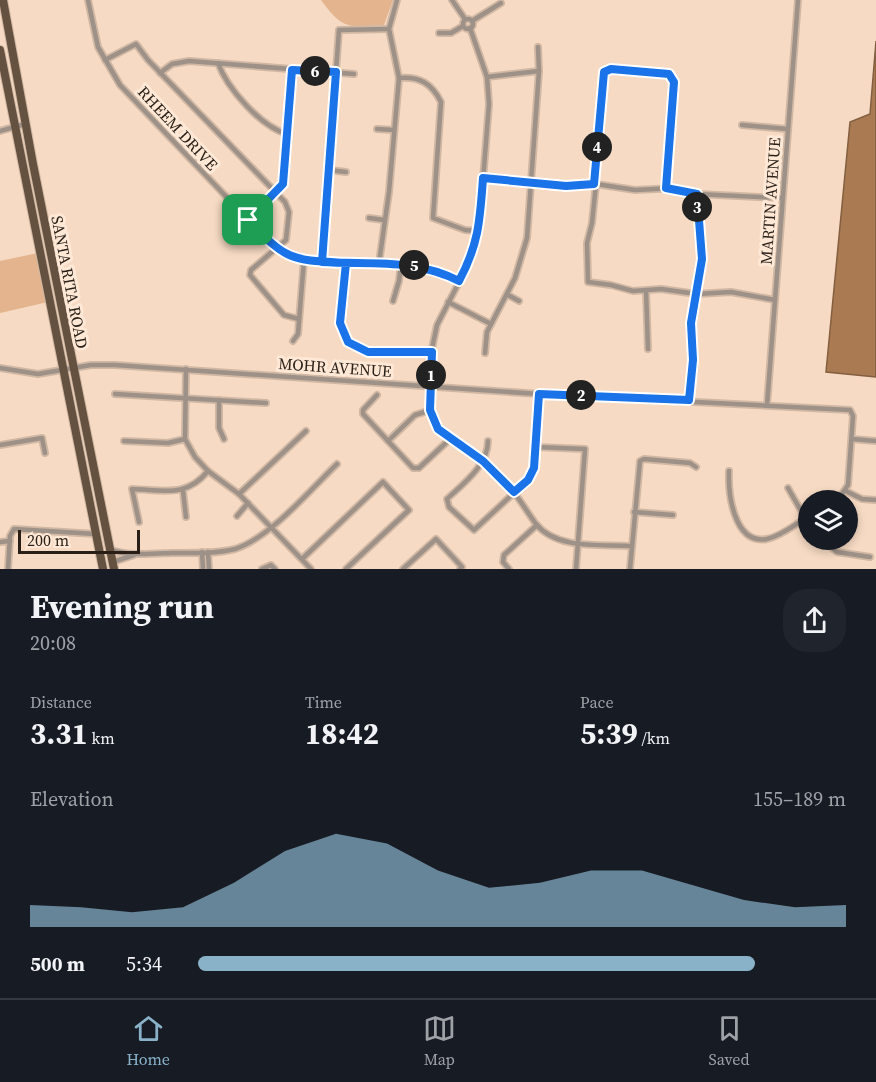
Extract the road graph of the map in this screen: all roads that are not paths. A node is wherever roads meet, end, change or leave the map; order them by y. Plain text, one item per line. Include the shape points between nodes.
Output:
1 (3, 0) edge
2 (88, 0) edge
3 (397, 0) edge
4 (452, 0) edge
5 (798, 0) edge
6 (501, 3) dead end
7 (465, 19) junction
8 (472, 21) junction
9 (464, 26) junction
10 (471, 28) junction
11 (389, 29) junction
12 (439, 33) dead end
13 (538, 47) dead end
14 (0, 50) edge
15 (105, 60) junction
16 (218, 63) junction
17 (292, 70) junction
18 (539, 71) junction
19 (160, 72) junction
20 (336, 72) junction
21 (354, 74) dead end
22 (487, 77) junction
23 (399, 78) junction
24 (26, 124) junction
25 (742, 125) dead end
26 (15, 127) junction
27 (378, 129) dead end
28 (787, 129) junction
29 (394, 130) junction
30 (0, 131) edge
31 (287, 134) junction
32 (328, 170) junction
33 (346, 172) dead end
34 (483, 178) junction
35 (531, 182) junction
36 (595, 184) junction
37 (666, 188) junction
38 (275, 194) junction
39 (697, 194) junction
40 (782, 198) junction
41 (369, 218) dead end
42 (248, 220) junction
43 (384, 220) junction
44 (479, 231) junction
45 (276, 249) junction
46 (304, 260) junction
47 (322, 262) junction
48 (346, 263) junction
49 (379, 263) junction
50 (401, 264) junction
51 (459, 281) junction
52 (646, 291) junction
53 (697, 294) junction
54 (508, 295) junction
55 (775, 300) junction
56 (393, 301) dead end
57 (519, 301) dead end
58 (448, 302) junction
59 (299, 319) junction
60 (491, 324) junction
61 (293, 341) dead end
62 (648, 349) dead end
63 (432, 352) junction
64 (485, 353) dead end
65 (0, 368) edge
66 (74, 368) junction
67 (186, 369) junction
68 (63, 370) junction
69 (430, 386) junction
70 (115, 394) dead end
71 (539, 394) junction
72 (377, 395) dead end
73 (184, 398) junction
74 (219, 400) junction
75 (689, 400) junction
76 (266, 403) dead end
77 (767, 405) junction
78 (430, 410) junction
79 (306, 431) dead end
80 (185, 439) junction
81 (224, 439) dead end
82 (450, 439) junction
83 (852, 439) junction
84 (124, 441) dead end
85 (388, 441) junction
86 (488, 441) dead end
87 (876, 441) edge
88 (0, 445) edge
89 (536, 447) junction
90 (45, 453) dead end
91 (483, 461) junction
92 (338, 465) dead end
93 (696, 467) dead end
94 (208, 471) junction
95 (729, 471) dead end
96 (96, 484) junction
97 (87, 487) junction
98 (788, 488) dead end
99 (846, 490) edge
100 (183, 491) junction
101 (514, 492) junction
102 (239, 494) junction
103 (858, 497) edge
104 (876, 500) edge
105 (248, 503) junction
106 (798, 504) edge
107 (634, 512) junction
108 (673, 515) dead end
109 (237, 516) dead end
110 (186, 517) dead end
111 (139, 522) dead end
112 (798, 524) edge
113 (537, 525) junction
114 (271, 527) junction
115 (96, 537) junction
116 (10, 541) junction
117 (0, 542) edge
118 (579, 543) junction
119 (631, 546) junction
120 (110, 549) junction
121 (834, 550) edge
122 (205, 552) junction
123 (136, 554) junction
124 (100, 555) junction
125 (870, 556) dead end
126 (302, 559) junction
127 (112, 566) edge
128 (8, 569) edge
129 (103, 569) edge
130 (203, 569) edge
131 (209, 569) edge
132 (262, 569) edge
133 (275, 569) edge
134 (311, 569) edge
135 (346, 569) edge
136 (403, 569) edge
137 (460, 569) edge
138 (509, 569) edge
139 (576, 569) edge
140 (630, 569) edge

1 - 24 main road, SANTA RITA ROAD
2 - 15 street, RHEEM DRIVE via 94,33
3 - 11 street
4 - 7 street
5 - 28 street, MARTIN AVENUE
6 - 8 street
7 - 8 street
7 - 9 street
8 - 10 street
9 - 10 street
9 - 12 street via 451,33
10 - 22 street
11 - 20 street via 339,30
11 - 23 street
13 - 18 street
14 - 26 main road, SANTA RITA ROAD
15 - 19 street via 136,44
15 - 42 street, RHEEM DRIVE via 120,84
16 - 17 street
16 - 19 street via 181,62
16 - 31 street via 224,80 265,123
17 - 20 street
17 - 31 street
18 - 22 street
18 - 35 street
19 - 38 street
20 - 21 street
20 - 32 street
22 - 34 street via 489,104
23 - 29 street
23 - 44 street via 425,82 434,88 441,102 433,218
24 - 26 street
24 - 66 main road, SANTA RITA ROAD
25 - 28 street
26 - 30 street
26 - 68 main road, SANTA RITA ROAD
27 - 29 street
28 - 40 street, MARTIN AVENUE
29 - 43 street
31 - 38 street via 283,184
32 - 33 street
32 - 47 street
34 - 35 street
34 - 44 street
35 - 36 street
35 - 54 street via 525,249
36 - 37 street via 635,190
36 - 37 street via 603,75 611,69 673,77
36 - 52 street via 587,243 588,282
37 - 39 street
38 - 42 street
38 - 45 street via 289,212 286,240
39 - 40 street
39 - 53 street via 702,259
40 - 55 street, MARTIN AVENUE
41 - 43 street
42 - 45 street, RHEEM DRIVE
43 - 49 street
44 - 51 street
45 - 46 street, RHEEM DRIVE
45 - 59 street via 250,275 284,315
46 - 47 street, RHEEM DRIVE
46 - 59 street
47 - 48 street, RHEEM DRIVE
48 - 49 street, RHEEM DRIVE
48 - 63 street via 340,323 348,342 368,352
49 - 50 street, RHEEM DRIVE
50 - 51 street, RHEEM DRIVE via 426,267
50 - 56 street
51 - 58 street
52 - 53 street via 671,289
52 - 62 street
53 - 55 street via 743,293
53 - 75 street via 691,323
54 - 57 street
54 - 60 street
55 - 77 street, MARTIN AVENUE
58 - 60 street
58 - 63 street via 437,325
59 - 61 street
60 - 64 street
63 - 69 street
65 - 68 street, MOHR AVENUE via 33,374
66 - 67 street, MOHR AVENUE via 107,365
66 - 68 street, MOHR AVENUE
66 - 96 main road, SANTA RITA ROAD
67 - 69 street, MOHR AVENUE
67 - 73 street
68 - 97 main road, SANTA RITA ROAD
69 - 71 street, MOHR AVENUE
69 - 78 street
70 - 73 street
71 - 75 street, MOHR AVENUE
71 - 89 street
72 - 85 street via 363,414
73 - 74 street
73 - 80 street
74 - 76 street
74 - 81 street via 219,426
75 - 77 street, MOHR AVENUE
77 - 83 street, MOHR AVENUE via 850,410
78 - 82 street via 438,429
78 - 85 street via 415,415
79 - 102 street
80 - 84 street via 168,443
80 - 94 street
82 - 85 street via 416,469
82 - 91 street
83 - 87 street
83 - 99 street
86 - 91 street
88 - 90 street via 42,438
89 - 101 street via 534,468 528,480
89 - 118 street via 585,449
91 - 101 street
91 - 101 street via 447,499 449,507 474,530
92 - 114 street
93 - 107 street via 690,463 640,461
94 - 100 street via 193,487
94 - 102 street
95 - 112 street via 736,518 746,534 765,539
96 - 97 main road
96 - 120 main road, SANTA RITA ROAD
97 - 115 main road, SANTA RITA ROAD
98 - 106 street
100 - 110 street
100 - 111 street via 132,489
101 - 113 street
102 - 105 street
103 - 104 street
105 - 109 street
105 - 114 street
107 - 108 street
107 - 119 street
113 - 118 street via 563,541
113 - 138 street via 504,555 503,562
114 - 122 street via 248,544
114 - 126 street
115 - 116 street via 17,529 11,531
115 - 124 main road, SANTA RITA ROAD
115 - 127 main road
116 - 117 street
116 - 128 street
118 - 119 street
118 - 139 street
119 - 140 street
120 - 123 street
120 - 127 main road, SANTA RITA ROAD
121 - 125 street
122 - 123 street
122 - 130 street
122 - 131 street
123 - 127 street
124 - 127 main road
124 - 129 main road, SANTA RITA ROAD
126 - 134 street
126 - 135 street via 383,482 409,510
132 - 133 street via 271,565
136 - 137 street via 436,539

